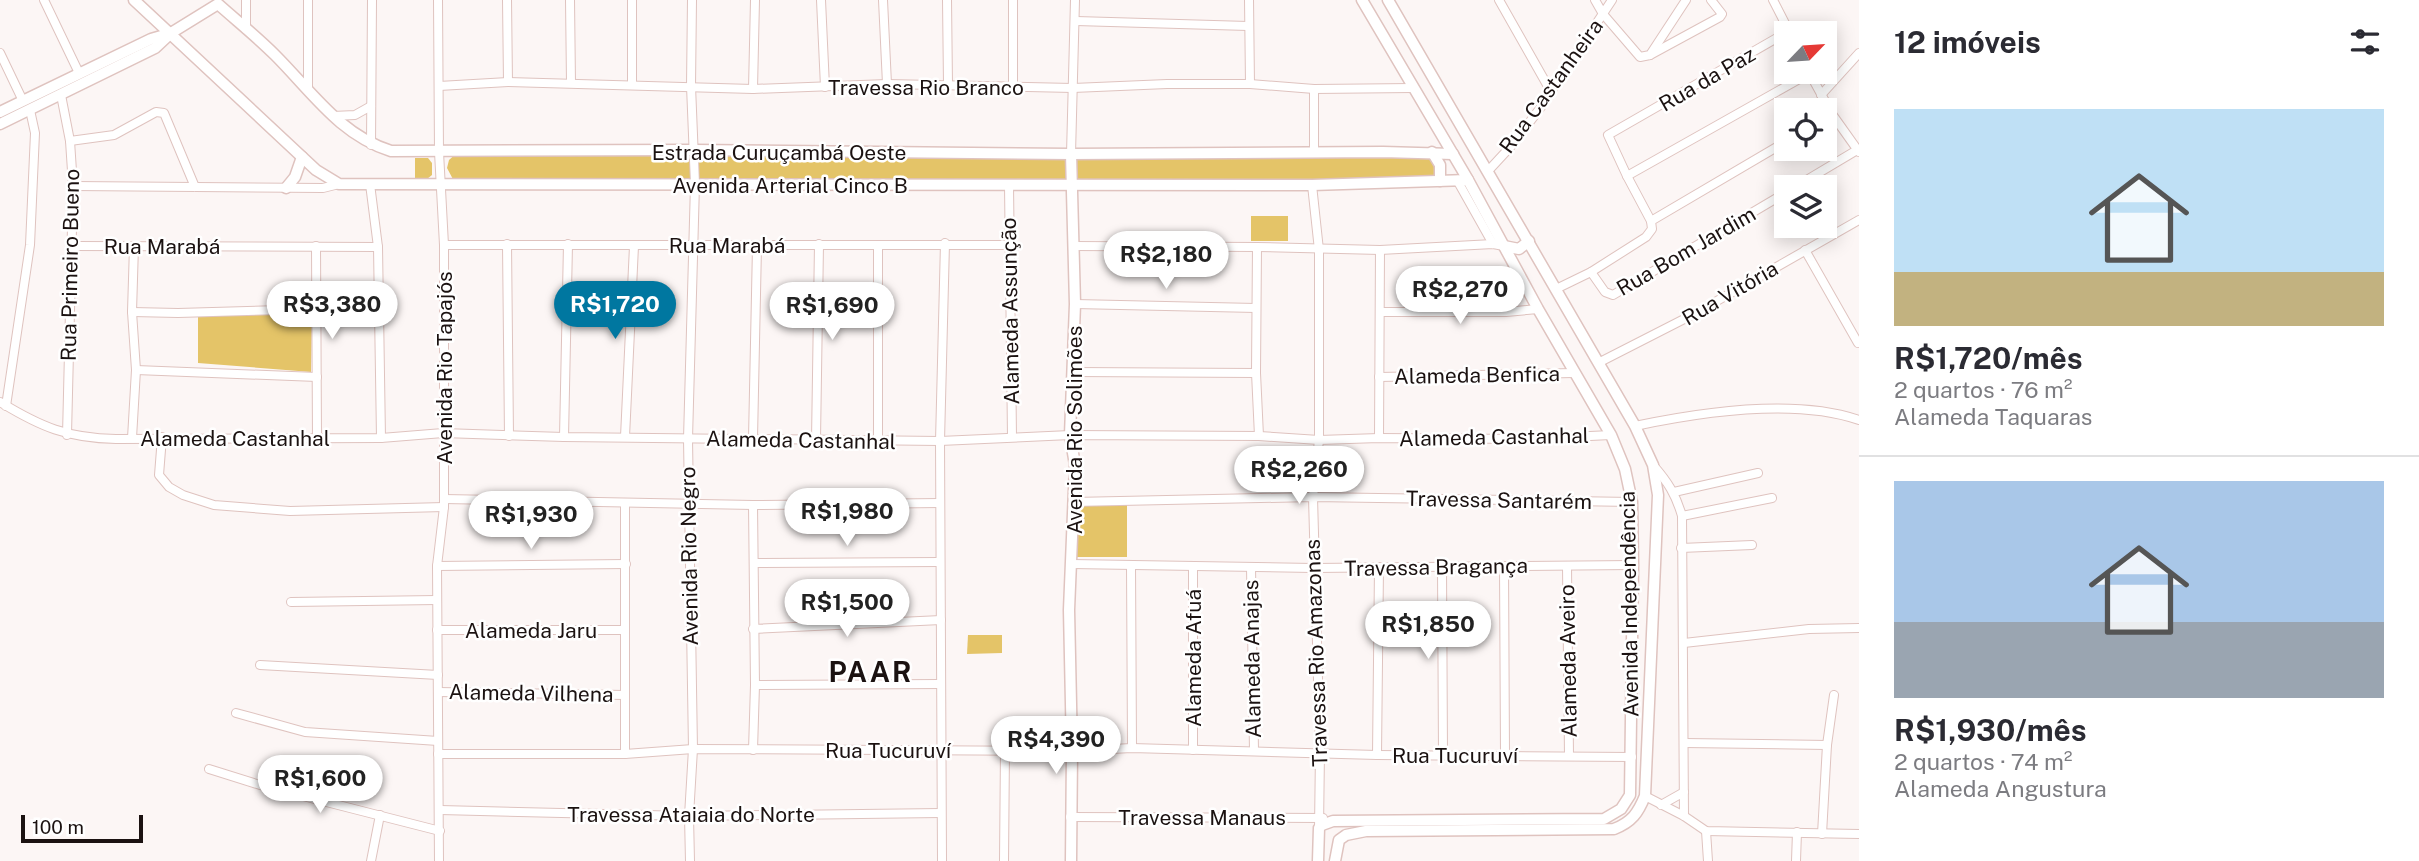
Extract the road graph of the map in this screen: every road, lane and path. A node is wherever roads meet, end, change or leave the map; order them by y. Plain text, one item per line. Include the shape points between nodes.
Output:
1 (44, 0) edge
2 (134, 0) edge
3 (246, 0) edge
4 (308, 0) edge
5 (372, 0) edge
6 (438, 0) edge
7 (507, 0) edge
8 (570, 0) edge
9 (632, 0) edge
10 (692, 0) edge
11 (755, 0) edge
12 (821, 0) edge
13 (883, 0) edge
14 (947, 0) edge
15 (1013, 0) edge
16 (1075, 0) edge
17 (1248, 0) edge
18 (1362, 0) edge
19 (1388, 0) edge
20 (1499, 0) edge
21 (1595, 0) edge
22 (1612, 0) edge
23 (1686, 0) edge
24 (1711, 0) edge
25 (1773, 0) edge
26 (218, 1) edge
27 (1603, 13) junction
28 (1076, 21) junction
29 (1784, 21) edge
30 (1248, 26) junction
31 (246, 29) junction
32 (171, 33) junction
33 (1774, 41) edge
34 (1859, 52) edge
35 (0, 53) edge
36 (1650, 55) junction
37 (79, 73) junction
38 (508, 82) junction
39 (571, 83) junction
40 (632, 84) junction
41 (887, 84) junction
42 (948, 84) junction
43 (1250, 84) junction
44 (1789, 84) edge
45 (1816, 84) edge
46 (439, 86) junction
47 (691, 86) junction
48 (1013, 86) junction
49 (825, 87) junction
50 (1073, 88) junction
51 (1413, 88) junction
52 (753, 89) junction
53 (1314, 89) junction
54 (308, 90) junction
55 (1550, 90) junction
56 (61, 95) junction
57 (1821, 95) junction
58 (46, 96) junction
59 (1822, 98) edge
60 (27, 106) junction
61 (371, 106) junction
62 (0, 112) edge
63 (333, 116) junction
64 (0, 124) edge
65 (1837, 126) edge
66 (70, 141) junction
67 (371, 145) junction
68 (1774, 149) edge
69 (694, 150) junction
70 (1858, 151) edge
71 (439, 152) junction
72 (1314, 152) junction
73 (1432, 152) junction
74 (1071, 154) junction
75 (1453, 154) junction
76 (302, 157) junction
77 (1488, 170) junction
78 (1816, 175) edge
79 (1626, 176) junction
80 (1440, 180) junction
81 (1463, 180) junction
82 (442, 183) junction
83 (339, 184) junction
84 (370, 184) junction
85 (1009, 185) junction
86 (1071, 185) junction
87 (1312, 185) junction
88 (73, 186) junction
89 (695, 186) junction
90 (195, 187) junction
91 (286, 188) junction
92 (1774, 200) edge
93 (1859, 219) edge
94 (1651, 221) junction
95 (1529, 241) junction
96 (945, 243) junction
97 (507, 244) junction
98 (568, 244) junction
99 (819, 244) junction
100 (1009, 244) junction
101 (444, 245) junction
102 (694, 245) junction
103 (878, 245) junction
104 (1499, 245) junction
105 (72, 246) junction
106 (134, 246) junction
107 (316, 246) junction
108 (634, 246) junction
109 (757, 246) junction
110 (1073, 246) junction
111 (378, 247) junction
112 (1257, 247) junction
113 (1319, 250) junction
114 (1380, 250) junction
115 (1805, 250) junction
116 (1591, 272) junction
117 (1556, 289) junction
118 (1075, 304) junction
119 (1256, 308) junction
120 (317, 309) junction
121 (1538, 309) junction
122 (132, 312) junction
123 (1380, 312) junction
124 (1858, 343) edge
125 (1598, 363) junction
126 (136, 370) junction
127 (1073, 372) junction
128 (1256, 373) junction
129 (1574, 373) junction
130 (317, 377) junction
131 (1379, 377) junction
132 (3, 404) edge
133 (1859, 420) edge
134 (1635, 426) junction
135 (443, 433) junction
136 (67, 435) junction
137 (1070, 435) junction
138 (1611, 435) junction
139 (509, 436) junction
140 (1259, 436) junction
141 (162, 437) junction
142 (317, 437) junction
143 (564, 437) junction
144 (625, 437) junction
145 (1012, 437) junction
146 (132, 438) junction
147 (381, 438) junction
148 (1379, 438) junction
149 (688, 439) junction
150 (753, 439) junction
151 (816, 440) junction
152 (1319, 440) junction
153 (878, 441) junction
154 (940, 441) junction
155 (1653, 465) junction
156 (1758, 473) dead end
157 (1674, 492) junction
158 (1313, 497) junction
159 (1772, 498) dead end
160 (1073, 502) junction
161 (1632, 502) junction
162 (444, 503) junction
163 (625, 503) junction
164 (688, 503) junction
165 (940, 503) junction
166 (753, 505) junction
167 (1682, 516) junction
168 (1752, 545) dead end
169 (1681, 548) junction
170 (940, 562) junction
171 (754, 563) junction
172 (626, 564) junction
173 (1072, 564) junction
174 (1633, 565) junction
175 (437, 566) junction
176 (1130, 566) junction
177 (1504, 566) junction
178 (1567, 566) junction
179 (1192, 567) junction
180 (1251, 567) junction
181 (1442, 567) junction
182 (1313, 568) junction
183 (1380, 568) junction
184 (437, 600) junction
185 (291, 602) dead end
186 (941, 620) junction
187 (1859, 628) edge
188 (753, 629) junction
189 (438, 630) junction
190 (625, 630) junction
191 (1684, 643) junction
192 (260, 665) dead end
193 (438, 675) junction
194 (940, 684) junction
195 (755, 685) junction
196 (438, 691) junction
197 (625, 695) junction
198 (1834, 695) dead end
199 (236, 713) dead end
200 (438, 741) junction
201 (1685, 743) junction
202 (1827, 745) junction
203 (1132, 748) junction
204 (693, 749) junction
205 (941, 749) junction
206 (1005, 749) junction
207 (753, 750) junction
208 (1193, 750) junction
209 (1072, 751) junction
210 (1254, 751) junction
211 (1320, 752) junction
212 (438, 754) junction
213 (625, 754) junction
214 (1377, 755) junction
215 (1443, 755) junction
216 (1505, 755) junction
217 (1569, 756) junction
218 (1632, 757) junction
219 (209, 769) dead end
220 (1684, 792) junction
221 (1645, 796) junction
222 (1661, 805) junction
223 (440, 810) junction
224 (941, 813) junction
225 (380, 815) junction
226 (689, 816) junction
227 (1684, 816) junction
228 (1070, 817) junction
229 (1319, 823) junction
230 (440, 831) junction
231 (1706, 831) junction
232 (1797, 832) junction
233 (1822, 834) junction
234 (1859, 834) edge
235 (371, 861) edge
236 (439, 861) edge
237 (690, 861) edge
238 (942, 861) edge
239 (1004, 861) edge
240 (1070, 861) edge
241 (1318, 861) edge
242 (1335, 861) edge
243 (1708, 861) edge
244 (1796, 861) edge

1 - 37 street
2 - 32 main road
3 - 31 street
4 - 54 street
5 - 61 street
6 - 46 street, Avenida Rio Tapajós
7 - 38 street
8 - 39 street
9 - 40 street
10 - 47 street, Avenida Rio Negro
11 - 52 street
12 - 49 street
13 - 41 street
14 - 42 street
15 - 48 street
16 - 28 street, Avenida Rio Solimões
17 - 30 street
18 - 51 main road, Avenida Independência
19 - 77 main road, Avenida Independência
20 - 55 street
21 - 27 street
22 - 27 street, Rua Castanheira
23 - 36 street
24 - 36 street via 1720,17
25 - 29 street
26 - 31 main road, Estrada Curuçambá Oeste
26 - 32 main road, Estrada Curuçambá Oeste
27 - 36 street via 1640,57
27 - 55 street, Rua Castanheira
28 - 30 street
28 - 50 street, Avenida Rio Solimões
30 - 43 street
31 - 54 main road, Estrada Curuçambá Oeste
32 - 37 main road
32 - 56 main road via 155,48
32 - 76 main road
33 - 79 street, Rua da Paz via 1608,135
34 - 57 street
35 - 60 street
37 - 58 main road
38 - 39 street, Travessa Rio Branco
38 - 46 street, Travessa Rio Branco
39 - 40 street, Travessa Rio Branco
40 - 47 street, Travessa Rio Branco
41 - 42 street, Travessa Rio Branco
41 - 49 street, Travessa Rio Branco
42 - 48 street, Travessa Rio Branco
43 - 50 street, Travessa Rio Branco
43 - 53 street, Travessa Rio Branco
44 - 79 street
45 - 57 street
46 - 71 street, Avenida Rio Tapajós
47 - 52 street, Travessa Rio Branco
47 - 69 street, Avenida Rio Negro
48 - 50 street, Travessa Rio Branco
49 - 52 street, Travessa Rio Branco
50 - 74 street, Avenida Rio Solimões
51 - 53 street, Travessa Rio Branco
51 - 75 main road, Avenida Independência
53 - 72 street
54 - 63 main road, Estrada Curuçambá Oeste
55 - 77 street, Rua Castanheira via 1528,125
56 - 58 main road
56 - 66 street, Rua Primeiro Bueno
57 - 59 street
58 - 60 main road
60 - 62 main road
60 - 64 main road
60 - 132 street via 35,133 30,245
61 - 63 street via 355,115
61 - 67 street
63 - 67 main road, Estrada Curuçambá Oeste
65 - 70 street
66 - 88 street, Rua Primeiro Bueno
66 - 90 street via 114,135 156,112 163,113
67 - 71 main road, Estrada Curuçambá Oeste via 391,151
68 - 94 street
69 - 71 main road, Estrada Curuçambá Oeste
69 - 74 main road, Estrada Curuçambá Oeste
69 - 89 street, Avenida Rio Negro
70 - 78 street
71 - 82 street, Avenida Rio Tapajós
72 - 73 main road, Estrada Curuçambá Oeste
72 - 74 main road, Estrada Curuçambá Oeste
73 - 75 main road, Estrada Curuçambá Oeste
73 - 80 main road via 1440,165
74 - 86 main road, Avenida Rio Solimões
75 - 81 main road, Avenida Independência
76 - 83 main road
76 - 91 main road
77 - 95 main road, Avenida Independência
79 - 94 street
80 - 81 main road, Avenida Arterial Cinco B
80 - 87 main road, Avenida Arterial Cinco B
81 - 104 main road, Avenida Independência
82 - 84 main road, Avenida Arterial Cinco B
82 - 89 main road, Avenida Arterial Cinco B
82 - 101 street, Avenida Rio Tapajós
83 - 84 main road, Avenida Arterial Cinco B
83 - 91 street
84 - 111 street
85 - 86 main road, Avenida Arterial Cinco B
85 - 89 main road, Avenida Arterial Cinco B
85 - 100 street, Alameda Assunção
86 - 87 main road, Avenida Arterial Cinco B
86 - 110 main road, Avenida Rio Solimões
87 - 113 street, Travessa Rio Amazonas
88 - 90 street
88 - 105 street, Rua Primeiro Bueno
89 - 102 street, Avenida Rio Negro
90 - 91 street
92 - 116 street, Rua Bom Jardim via 1613,295 1605,292
93 - 115 street, Rua Vitória
94 - 116 street via 1646,237
95 - 104 main road via 1519,249
95 - 117 main road, Avenida Independência
96 - 100 street, Rua Marabá
96 - 103 street, Rua Marabá
96 - 154 street
97 - 98 street, Rua Marabá
97 - 101 street, Rua Marabá
97 - 139 street
98 - 108 street, Rua Marabá
98 - 143 street
99 - 103 street, Rua Marabá
99 - 109 street, Rua Marabá
99 - 151 street
100 - 145 street, Alameda Assunção
101 - 135 street, Avenida Rio Tapajós
102 - 108 street, Rua Marabá
102 - 109 street, Rua Marabá
102 - 149 street, Avenida Rio Negro
103 - 153 street
104 - 114 street
104 - 121 main road, Avenida Independência
105 - 106 street, Rua Marabá
105 - 136 street, Rua Primeiro Bueno
106 - 107 street, Rua Marabá
106 - 122 street
107 - 111 street, Rua Marabá
107 - 120 street
108 - 144 street
109 - 150 street
110 - 112 street
110 - 118 main road, Avenida Rio Solimões
111 - 147 street
112 - 113 street
112 - 119 street
113 - 114 street
113 - 152 street, Travessa Rio Amazonas
114 - 123 street
115 - 124 street
115 - 125 street, Rua Vitória
116 - 117 street
117 - 125 main road, Avenida Independência
118 - 119 street
118 - 127 main road, Avenida Rio Solimões
119 - 128 street
120 - 122 street
120 - 130 street
121 - 123 street
121 - 129 main road, Avenida Independência
122 - 126 street
123 - 131 street
125 - 134 main road, Avenida Independência
126 - 130 street
126 - 146 street
127 - 128 street
127 - 137 main road, Avenida Rio Solimões
128 - 140 street
129 - 131 street, Alameda Benfica
129 - 138 main road, Avenida Independência
130 - 142 street
131 - 148 street
132 - 136 street, Alameda Castanhal
133 - 134 street via 1796,409 1681,416
134 - 155 main road, Avenida Independência
135 - 139 street, Alameda Castanhal
135 - 147 street, Alameda Castanhal
135 - 162 street, Avenida Rio Tapajós
136 - 146 street, Alameda Castanhal
137 - 140 street, Alameda Castanhal
137 - 145 street, Alameda Castanhal
137 - 160 main road, Avenida Rio Solimões via 1075,465
138 - 148 street, Alameda Castanhal
138 - 161 main road, Avenida Independência
139 - 143 street, Alameda Castanhal
140 - 152 street, Alameda Castanhal
141 - 142 street, Alameda Castanhal
141 - 146 street, Alameda Castanhal
141 - 162 street via 159,475 169,487 201,502 290,511
142 - 147 street, Alameda Castanhal
143 - 144 street, Alameda Castanhal
144 - 149 street, Alameda Castanhal
145 - 154 street, Alameda Castanhal
148 - 152 street, Alameda Castanhal
149 - 150 street, Alameda Castanhal
149 - 164 street, Avenida Rio Negro
150 - 151 street, Alameda Castanhal
151 - 153 street, Alameda Castanhal
152 - 158 street, Travessa Rio Amazonas
153 - 154 street, Alameda Castanhal
154 - 165 street
155 - 157 street
155 - 221 main road, Avenida Independência via 1658,495
156 - 157 street
157 - 167 street
158 - 160 street, Travessa Santarém
158 - 161 street, Travessa Santarém
158 - 182 street, Travessa Rio Amazonas
159 - 167 street
160 - 173 main road, Avenida Rio Solimões
161 - 174 main road, Avenida Independência
162 - 163 street
162 - 175 street, Avenida Rio Tapajós
163 - 164 street
163 - 172 street
164 - 166 street
164 - 204 street, Avenida Rio Negro
165 - 166 street
165 - 170 street
166 - 171 street
167 - 169 street
168 - 169 street
169 - 191 street
170 - 171 street
170 - 186 street
171 - 188 street
172 - 175 street
172 - 190 street
173 - 176 street, Travessa Bragança
173 - 209 main road, Avenida Rio Solimões
174 - 178 street, Travessa Bragança
174 - 218 main road, Avenida Independência
175 - 184 street, Avenida Rio Tapajós
176 - 179 street, Travessa Bragança
176 - 203 street
177 - 178 street, Travessa Bragança
177 - 181 street, Travessa Bragança
177 - 216 street
178 - 217 street, Alameda Aveiro
179 - 180 street, Travessa Bragança
179 - 208 street, Alameda Afuá
180 - 182 street, Travessa Bragança
180 - 210 street, Alameda Anajas
181 - 183 street, Travessa Bragança
181 - 215 street
182 - 183 street, Travessa Bragança
182 - 211 street, Travessa Rio Amazonas
183 - 214 street
184 - 185 street
184 - 189 street, Avenida Rio Tapajós
186 - 188 street
186 - 194 street
187 - 191 street
188 - 195 street
189 - 190 street, Alameda Jaru
189 - 193 street, Avenida Rio Tapajós
190 - 197 street
191 - 201 street
192 - 193 street
193 - 196 street, Avenida Rio Tapajós
194 - 195 street
194 - 205 street
195 - 207 street
196 - 197 street, Alameda Vilhena
196 - 200 street, Avenida Rio Tapajós
197 - 213 street
198 - 202 street
199 - 200 street via 305,732
200 - 212 street, Avenida Rio Tapajós
201 - 202 street
201 - 220 street
202 - 233 street
203 - 208 street, Rua Tucuruví
203 - 209 street, Rua Tucuruví
204 - 207 street, Rua Tucuruví
204 - 213 street, Rua Tucuruví
204 - 226 street, Avenida Rio Negro
205 - 206 street, Rua Tucuruví
205 - 207 street, Rua Tucuruví
205 - 224 street
206 - 209 street, Rua Tucuruví
206 - 239 street
208 - 210 street, Rua Tucuruví
209 - 228 main road, Avenida Rio Solimões
210 - 211 street, Rua Tucuruví
211 - 214 street, Rua Tucuruví
211 - 229 street, Travessa Rio Amazonas
212 - 213 street, Rua Tucuruví
212 - 223 street, Avenida Rio Tapajós
214 - 215 street, Rua Tucuruví
215 - 216 street, Rua Tucuruví
216 - 217 street, Rua Tucuruví
217 - 218 street, Rua Tucuruví
218 - 229 main road, Avenida Independência via 1630,795 1621,809 1604,819
219 - 225 street
220 - 222 street
220 - 227 street
221 - 222 street
221 - 242 main road via 1632,819 1614,829 1366,831 1339,840
222 - 227 street
223 - 226 street, Travessa Ataiaia do Norte
223 - 230 street, Avenida Rio Tapajós
224 - 226 street, Travessa Ataiaia do Norte
224 - 238 street
225 - 230 street
225 - 235 street
226 - 237 street, Avenida Rio Negro
227 - 231 street
228 - 229 street, Travessa Manaus
228 - 240 main road, Avenida Rio Solimões
229 - 241 main road
230 - 236 street, Avenida Rio Tapajós
231 - 232 street
231 - 243 street
232 - 233 street
232 - 244 street
233 - 234 street

